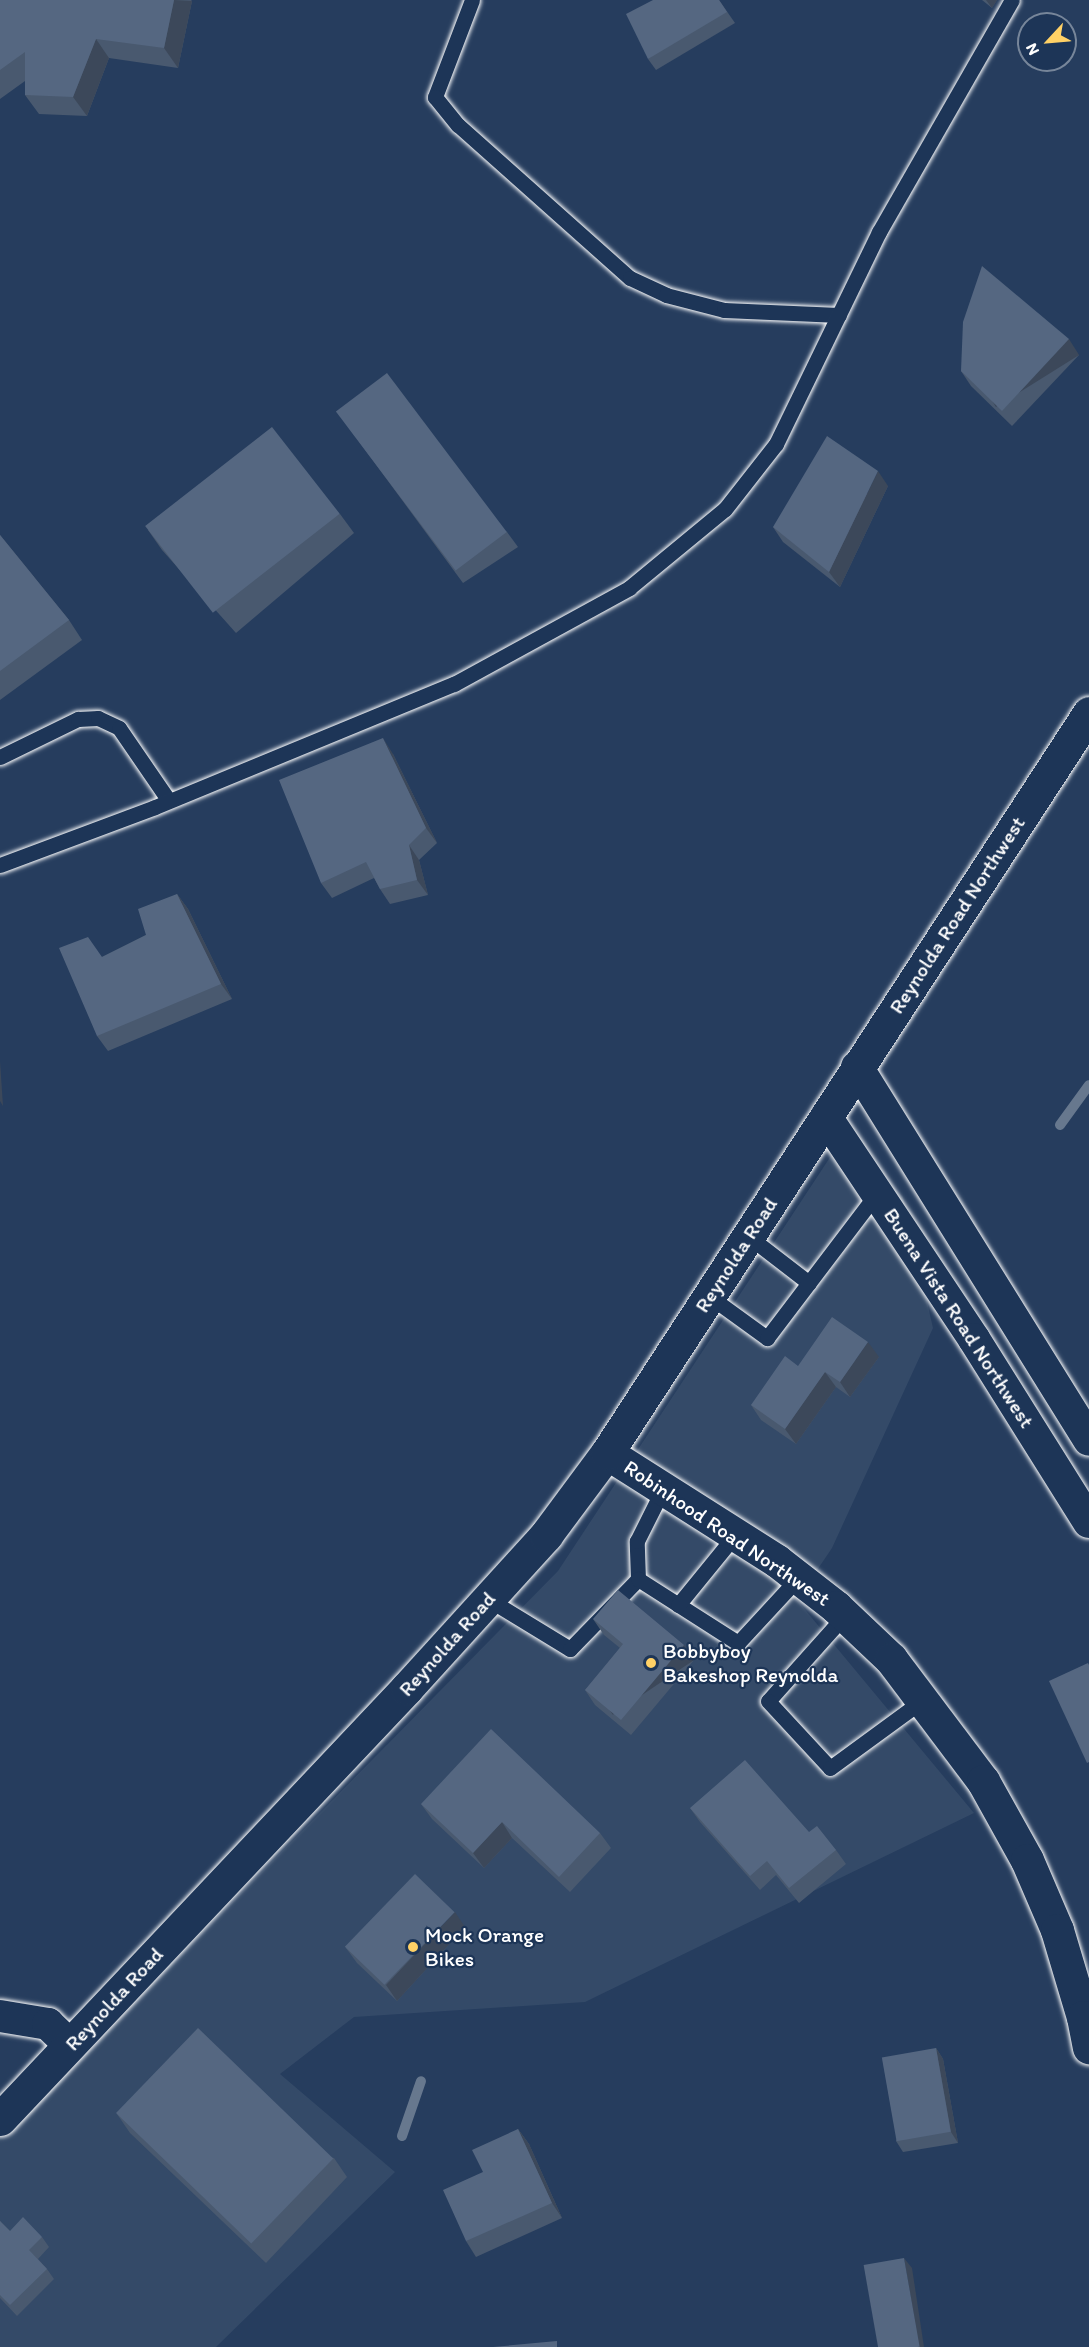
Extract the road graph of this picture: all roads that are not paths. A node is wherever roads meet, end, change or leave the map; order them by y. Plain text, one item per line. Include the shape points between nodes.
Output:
1 (472, 0) edge
2 (1012, 0) edge
3 (839, 315) junction
4 (1089, 713) edge
5 (0, 757) edge
6 (169, 801) junction
7 (0, 865) edge
8 (857, 1067) junction
9 (826, 1117) junction
10 (877, 1193) junction
11 (748, 1236) junction
12 (809, 1283) junction
13 (709, 1296) junction
14 (1089, 1440) edge
15 (607, 1453) junction
16 (663, 1489) junction
17 (1089, 1521) edge
18 (735, 1534) junction
19 (798, 1578) junction
20 (638, 1579) junction
21 (488, 1599) junction
22 (678, 1605) junction
23 (844, 1615) junction
24 (924, 1700) junction
25 (0, 2016) edge
26 (70, 2045) junction
27 (1089, 2047) edge
28 (0, 2119) edge

1 - 3 lane via 435,97 458,125 630,278 666,295 724,310
2 - 3 lane via 879,232
3 - 6 lane via 776,444 725,509 628,588 454,684
4 - 8 main road, Reynolda Road Northwest
5 - 6 lane via 78,719 98,718 119,728
6 - 7 lane
8 - 9 main road, Reynolda Road Northwest
8 - 14 street, Buena Vista Road Northwest
9 - 10 street, Buena Vista Road Northwest
9 - 11 main road, Reynolda Road
10 - 12 lane
10 - 17 street, Buena Vista Road Northwest
11 - 12 lane
11 - 13 main road, Reynolda Road
12 - 13 lane via 767,1338
13 - 15 main road, Reynolda Road
15 - 16 main road, Robinhood Road Northwest
15 - 21 main road, Reynolda Road via 546,1535
16 - 18 main road, Robinhood Road Northwest
16 - 20 lane via 637,1541
18 - 19 main road, Robinhood Road Northwest
18 - 22 lane
19 - 22 lane via 738,1643
19 - 23 main road, Robinhood Road Northwest
20 - 21 lane via 570,1649
20 - 22 lane
21 - 26 main road, Reynolda Road
23 - 24 main road, Robinhood Road Northwest via 891,1659
23 - 24 lane via 768,1701 830,1768
24 - 27 main road, Robinhood Road Northwest via 982,1781 1027,1860 1057,1930
25 - 26 street via 48,2024
26 - 28 main road, Reynolda Road

